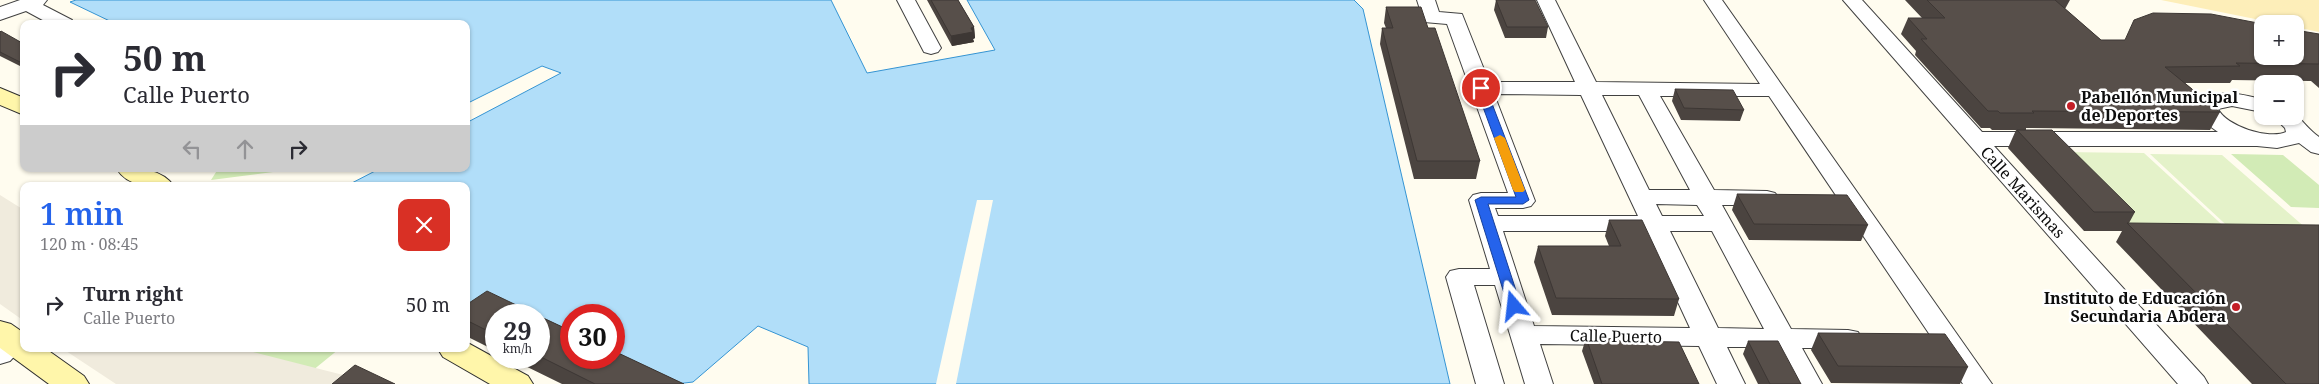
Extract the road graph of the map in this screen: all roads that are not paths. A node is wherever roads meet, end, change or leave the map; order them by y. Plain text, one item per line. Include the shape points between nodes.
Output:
1 (906, 0) edge
2 (1426, 0) edge
3 (1546, 0) edge
4 (1713, 0) edge
5 (1852, 0) edge
6 (32, 2) edge
7 (0, 14) edge
8 (60, 20) edge
9 (931, 48) dead end
10 (1481, 88) junction
11 (1589, 89) junction
12 (1646, 89) junction
13 (1775, 90) junction
14 (0, 95) edge
15 (2254, 104) edge
16 (20, 106) edge
17 (2296, 125) edge
18 (2299, 133) junction
19 (1975, 139) junction
20 (2261, 139) junction
21 (2319, 146) edge
22 (135, 172) edge
23 (153, 182) edge
24 (1641, 197) junction
25 (1705, 197) junction
26 (1792, 198) edge
27 (1821, 198) edge
28 (1850, 199) junction
29 (1488, 223) junction
30 (1654, 224) junction
31 (1720, 224) junction
32 (1505, 277) junction
33 (1524, 335) junction
34 (1708, 337) junction
35 (1782, 338) junction
36 (1870, 339) edge
37 (1918, 340) edge
38 (1947, 340) junction
39 (4, 342) edge
40 (20, 352) edge
41 (20, 352) edge
42 (459, 352) edge
43 (72, 384) edge
44 (516, 384) edge
45 (1490, 384) edge
46 (1539, 384) edge
47 (1731, 384) edge
48 (1808, 384) edge
49 (1978, 384) edge
50 (2194, 384) edge

1 - 9 street
2 - 10 street via 1431,18 1455,18
3 - 11 street
4 - 13 street
5 - 19 street, Calle Marismas
6 - 7 street
6 - 8 street
10 - 11 street
10 - 29 street via 1523,200 1481,200
11 - 12 street
11 - 24 street
12 - 13 street
12 - 25 street
13 - 28 street
14 - 16 street
15 - 20 street via 2223,100 2213,102 2207,109 2223,126
17 - 18 street
18 - 20 street via 2289,140
18 - 21 street
19 - 20 street
19 - 50 street, Calle Marismas
22 - 23 street
24 - 25 street
24 - 30 street
25 - 26 street
25 - 31 street
27 - 28 street
28 - 38 street
29 - 30 street
29 - 32 street
30 - 31 street
30 - 34 street
31 - 35 street
32 - 33 street
32 - 45 street via 1459,277
33 - 34 street, Calle Puerto
33 - 46 street
34 - 35 street, Calle Puerto
34 - 47 street
35 - 36 street, Calle Puerto
35 - 48 street
37 - 38 street
38 - 49 street
39 - 40 street
41 - 43 street
42 - 44 street

